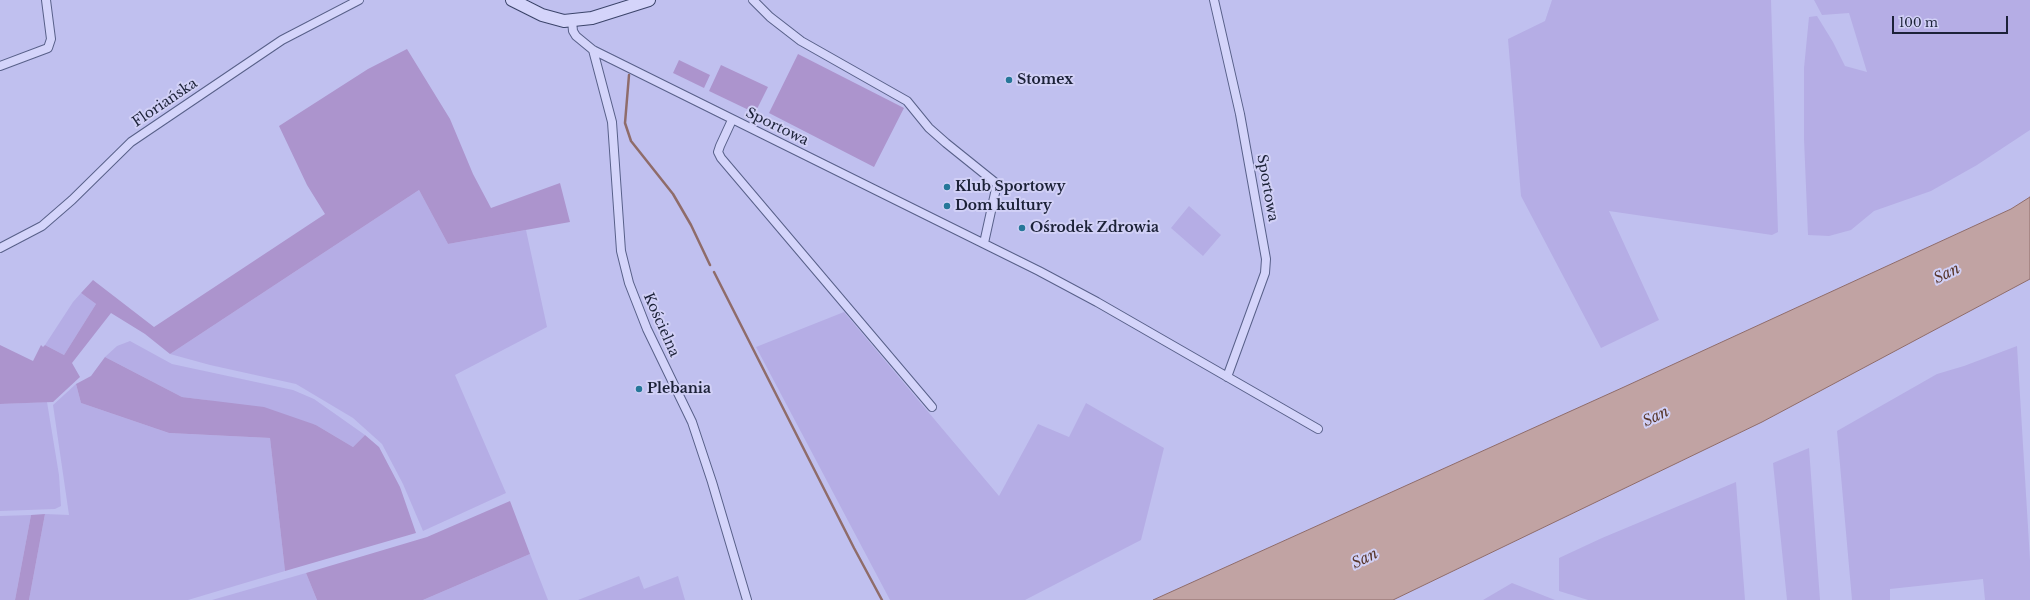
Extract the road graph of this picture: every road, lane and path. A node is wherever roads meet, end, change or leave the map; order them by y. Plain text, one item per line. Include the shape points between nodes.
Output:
1 (46, 0) edge
2 (359, 0) edge
3 (512, 0) edge
4 (649, 0) edge
5 (753, 0) edge
6 (1214, 0) edge
7 (572, 21) junction
8 (593, 50) junction
9 (0, 66) edge
10 (732, 120) junction
11 (984, 243) junction
12 (0, 248) edge
13 (1227, 378) junction
14 (932, 407) dead end
15 (1318, 429) dead end
16 (747, 600) edge

1 - 9 street via 51,39 48,48
2 - 12 street, Floriańska via 282,40 137,137 42,226
3 - 7 main road via 547,17
4 - 7 main road via 592,18
5 - 11 street via 770,18 802,42 907,101 940,138 997,184
6 - 13 street, Sportowa via 1240,114 1266,259 1265,273
7 - 8 street, Sportowa via 576,36
8 - 10 street, Sportowa
8 - 16 street, Kościelna via 612,122 621,251 629,283 647,329 692,422
10 - 11 street, Sportowa
10 - 14 street via 718,152 721,158
11 - 13 street, Sportowa via 1097,302
13 - 15 street, Sportowa

